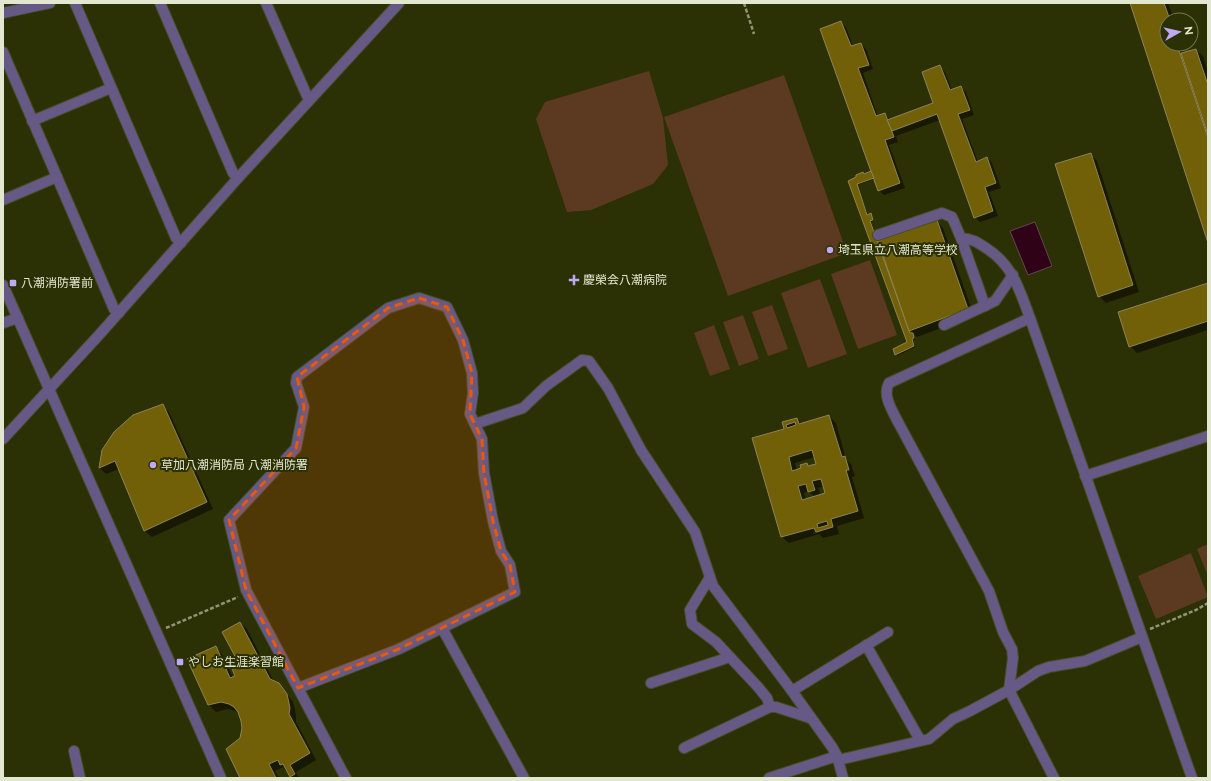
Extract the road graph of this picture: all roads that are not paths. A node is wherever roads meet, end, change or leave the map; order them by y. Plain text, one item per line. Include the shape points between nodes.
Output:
1 (50, 3) edge
2 (74, 3) edge
3 (160, 3) edge
4 (266, 3) edge
5 (398, 3) edge
6 (3, 13) edge
7 (3, 52) edge
8 (111, 88) junction
9 (310, 99) junction
10 (32, 121) junction
11 (57, 177) junction
12 (238, 178) junction
13 (3, 200) edge
14 (878, 236) dead end
15 (961, 238) junction
16 (180, 242) junction
17 (1013, 275) junction
18 (3, 285) edge
19 (985, 306) junction
20 (119, 313) junction
21 (18, 318) junction
22 (1030, 318) junction
23 (3, 323) edge
24 (944, 325) dead end
25 (49, 390) junction
26 (475, 424) junction
27 (1208, 436) edge
28 (3, 439) edge
29 (1085, 476) junction
30 (710, 576) junction
31 (442, 628) junction
32 (888, 632) dead end
33 (1141, 635) junction
34 (866, 645) junction
35 (730, 657) junction
36 (652, 683) dead end
37 (298, 688) junction
38 (1009, 690) junction
39 (792, 691) junction
40 (770, 707) junction
41 (810, 718) junction
42 (920, 740) junction
43 (684, 748) dead end
44 (74, 751) dead end
45 (838, 758) junction
46 (80, 778) edge
47 (221, 778) edge
48 (346, 778) edge
49 (524, 778) edge
50 (769, 778) edge
51 (843, 778) edge
52 (1054, 778) edge
53 (1192, 778) edge

1 - 6 street
2 - 8 street
3 - 12 street via 233,173
4 - 9 street
5 - 9 street
7 - 10 street
8 - 10 street
8 - 16 street via 176,238
9 - 12 street
10 - 11 street
11 - 13 street
11 - 20 street via 114,309
12 - 16 street
14 - 15 street via 942,213 952,217
15 - 17 street via 972,239 997,255
15 - 19 street
16 - 20 street
17 - 19 street via 995,301
17 - 22 street
18 - 21 street
19 - 24 street
20 - 25 street
21 - 23 street
21 - 25 street
22 - 29 street
22 - 38 street via 889,383 886,388 886,396 898,422 989,591 1003,632 1012,649
25 - 28 street
25 - 47 street
26 - 30 street via 523,408 546,386 582,360 590,361 608,388 641,450 695,532
26 - 31 street via 482,439 484,473 493,521 501,551 510,565 516,592
26 - 37 street via 470,414 474,393 472,372 462,340 447,307 419,298 388,308 297,377 296,383 304,406 296,448 229,520 246,590
27 - 29 street
29 - 33 street
30 - 35 street via 690,610 692,624 716,642
30 - 39 street via 713,586
31 - 37 street via 399,649
31 - 49 street
32 - 34 street
33 - 38 street via 1085,661 1043,669
33 - 53 street
34 - 39 street
34 - 42 street
35 - 36 street
35 - 40 street via 767,698
37 - 48 street
38 - 42 street via 953,718 929,739
38 - 52 street
39 - 41 street
40 - 41 street
40 - 43 street
41 - 45 street
42 - 45 street
44 - 46 street
45 - 50 street
45 - 51 street

